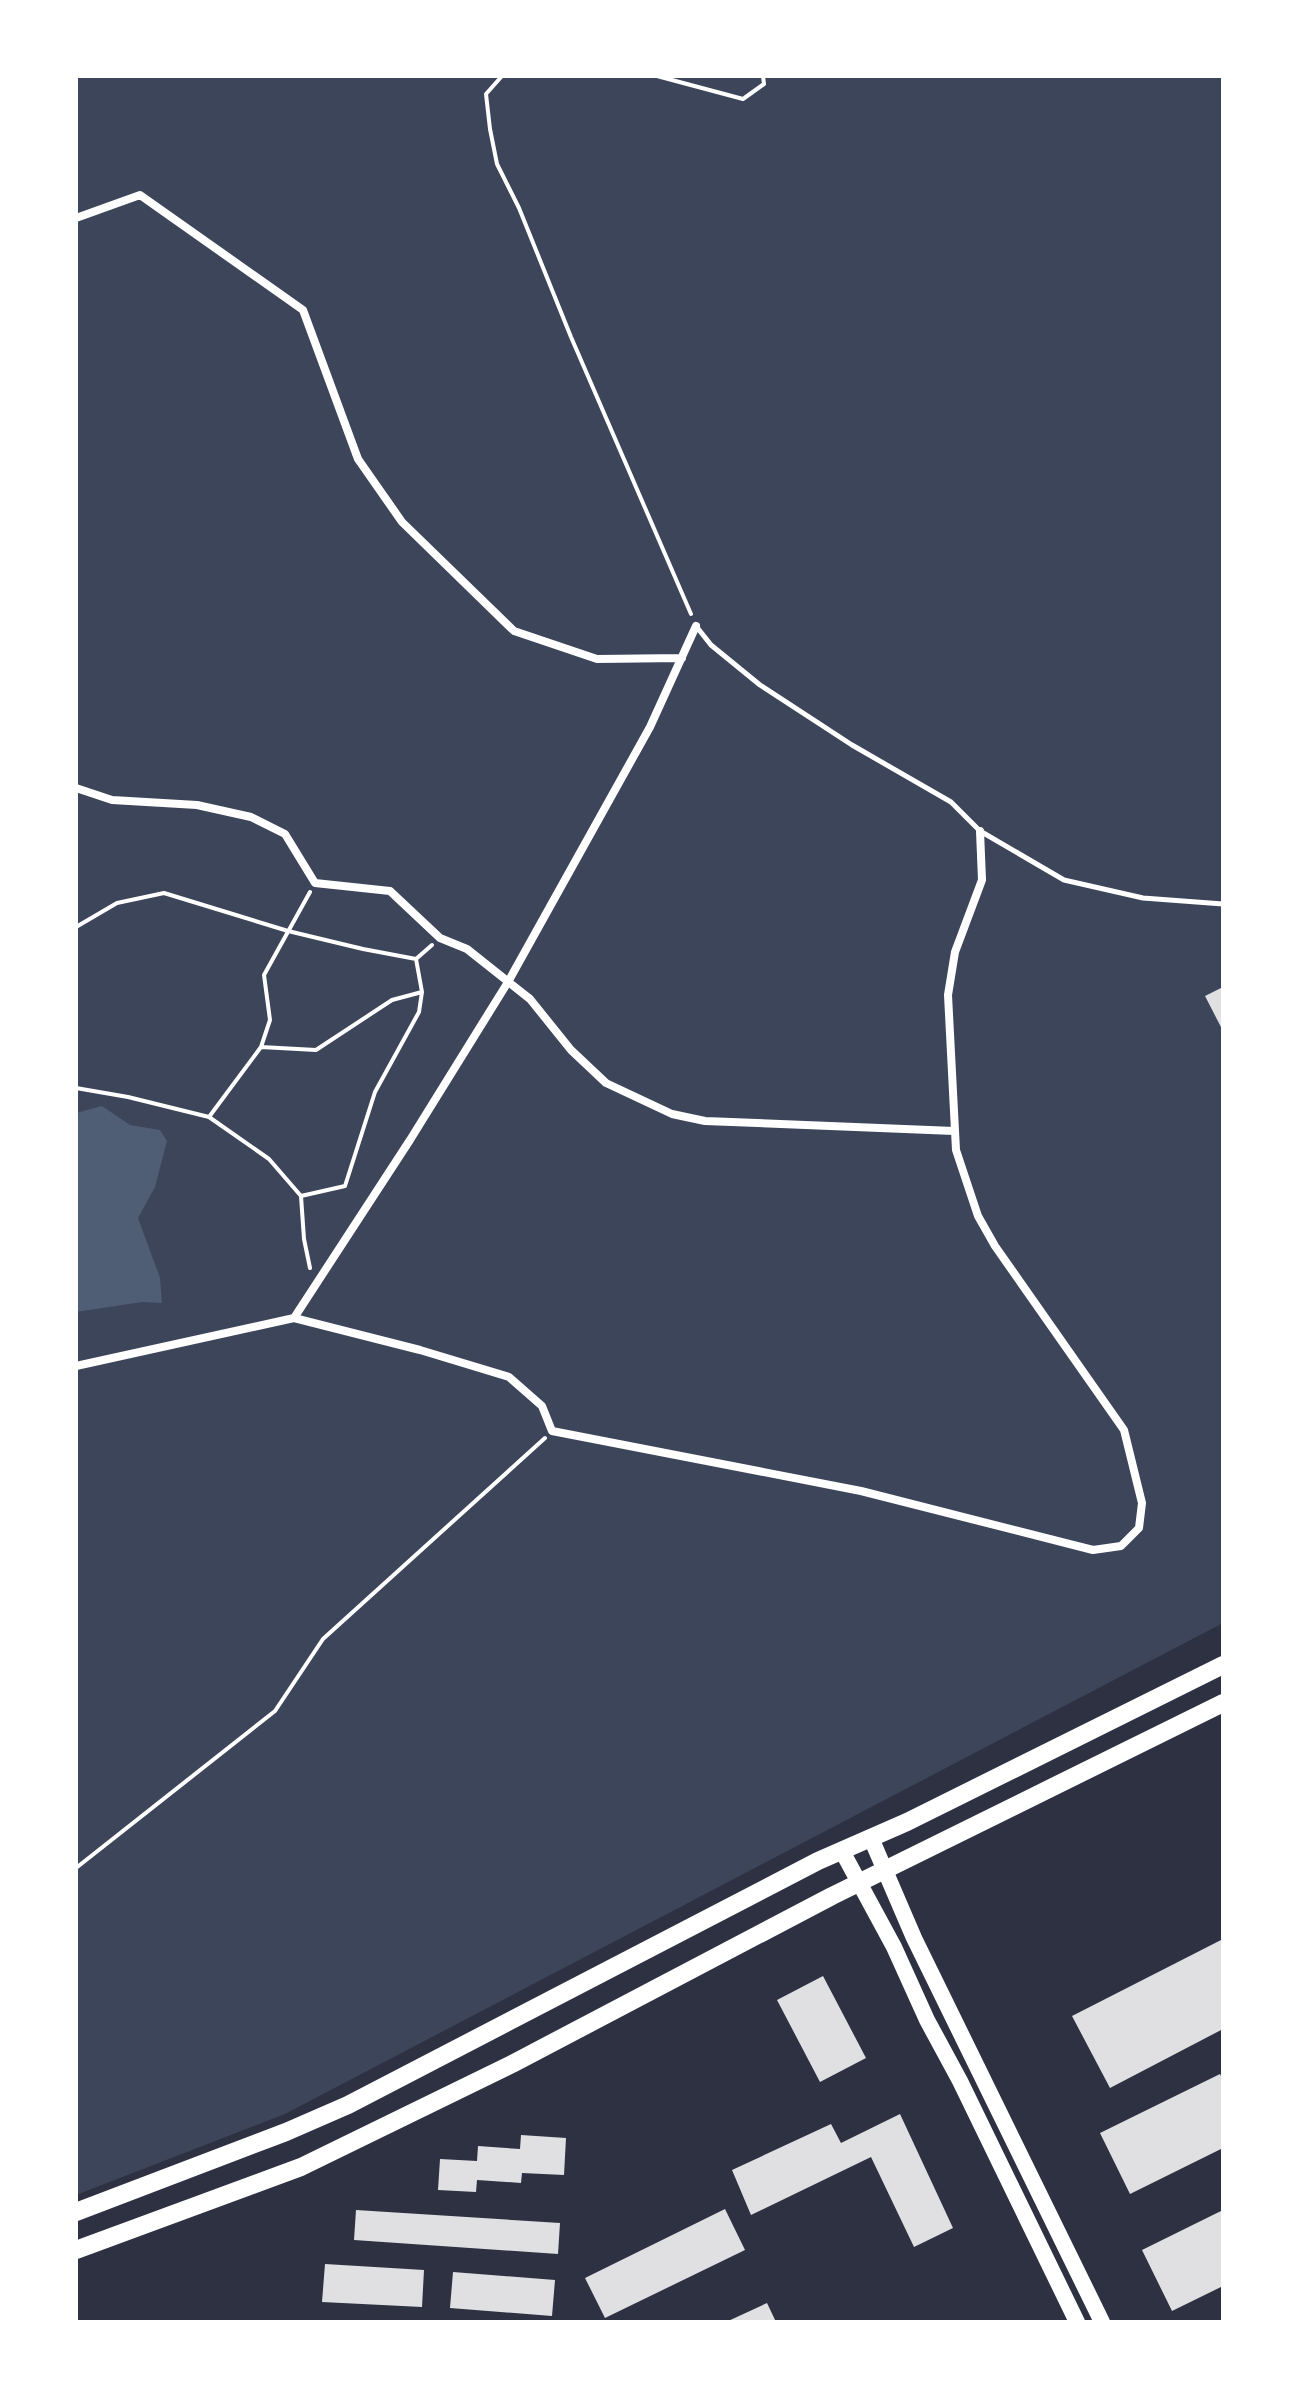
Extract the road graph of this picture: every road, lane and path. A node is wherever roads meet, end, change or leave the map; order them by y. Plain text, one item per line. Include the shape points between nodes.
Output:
1 (502, 76) edge
2 (657, 76) edge
3 (763, 76) edge
4 (76, 218) edge
5 (696, 626) junction
6 (682, 658) junction
7 (76, 788) edge
8 (980, 831) junction
9 (315, 883) junction
10 (1223, 904) edge
11 (76, 927) edge
12 (288, 931) junction
13 (440, 938) junction
14 (416, 959) junction
15 (508, 982) junction
16 (422, 992) junction
17 (261, 1047) junction
18 (76, 1088) edge
19 (209, 1117) junction
20 (954, 1131) junction
21 (301, 1196) junction
22 (314, 1286) junction
23 (294, 1318) junction
24 (76, 1366) edge
25 (552, 1431) junction
26 (1223, 1665) edge
27 (1223, 1703) edge
28 (871, 1838) junction
29 (842, 1851) junction
30 (76, 1868) edge
31 (885, 1870) junction
32 (859, 1882) junction
33 (76, 2212) edge
34 (76, 2250) edge
35 (1077, 2322) edge
36 (1102, 2322) edge

1 - 5 path via 486,94 497,164
2 - 3 path via 743,99 764,84
4 - 6 street via 140,195 303,310 358,459 402,522 514,631 597,659
5 - 6 street
5 - 8 lane via 760,685 951,802
6 - 15 street via 650,727
7 - 9 street via 112,800 197,805 251,817 285,834
8 - 10 lane via 1064,880 1143,898
8 - 20 street via 982,880 955,952 948,995
9 - 12 path
9 - 13 street via 390,891
11 - 12 path via 117,903 164,893
12 - 14 path
12 - 17 path via 264,975 270,1020
13 - 14 path
13 - 15 street via 467,949
14 - 16 path
15 - 20 street via 606,1083 672,1114 705,1121
15 - 22 street
16 - 17 path via 392,1000 316,1050
16 - 21 path via 419,1012 375,1092 345,1186
17 - 19 path
18 - 19 path
19 - 21 path via 269,1159
20 - 25 street via 978,1216 995,1246 1124,1430 1142,1503 1139,1528 1121,1546 1093,1550 861,1491
21 - 22 path
22 - 23 street
23 - 24 street
23 - 25 street via 509,1377 542,1406
25 - 30 path via 323,1639 275,1711
26 - 28 highway
27 - 31 highway
28 - 29 highway
28 - 31 main road
29 - 32 main road
29 - 33 highway via 348,2105
31 - 32 highway
31 - 36 main road
32 - 34 highway via 512,2064 301,2167
32 - 35 main road

